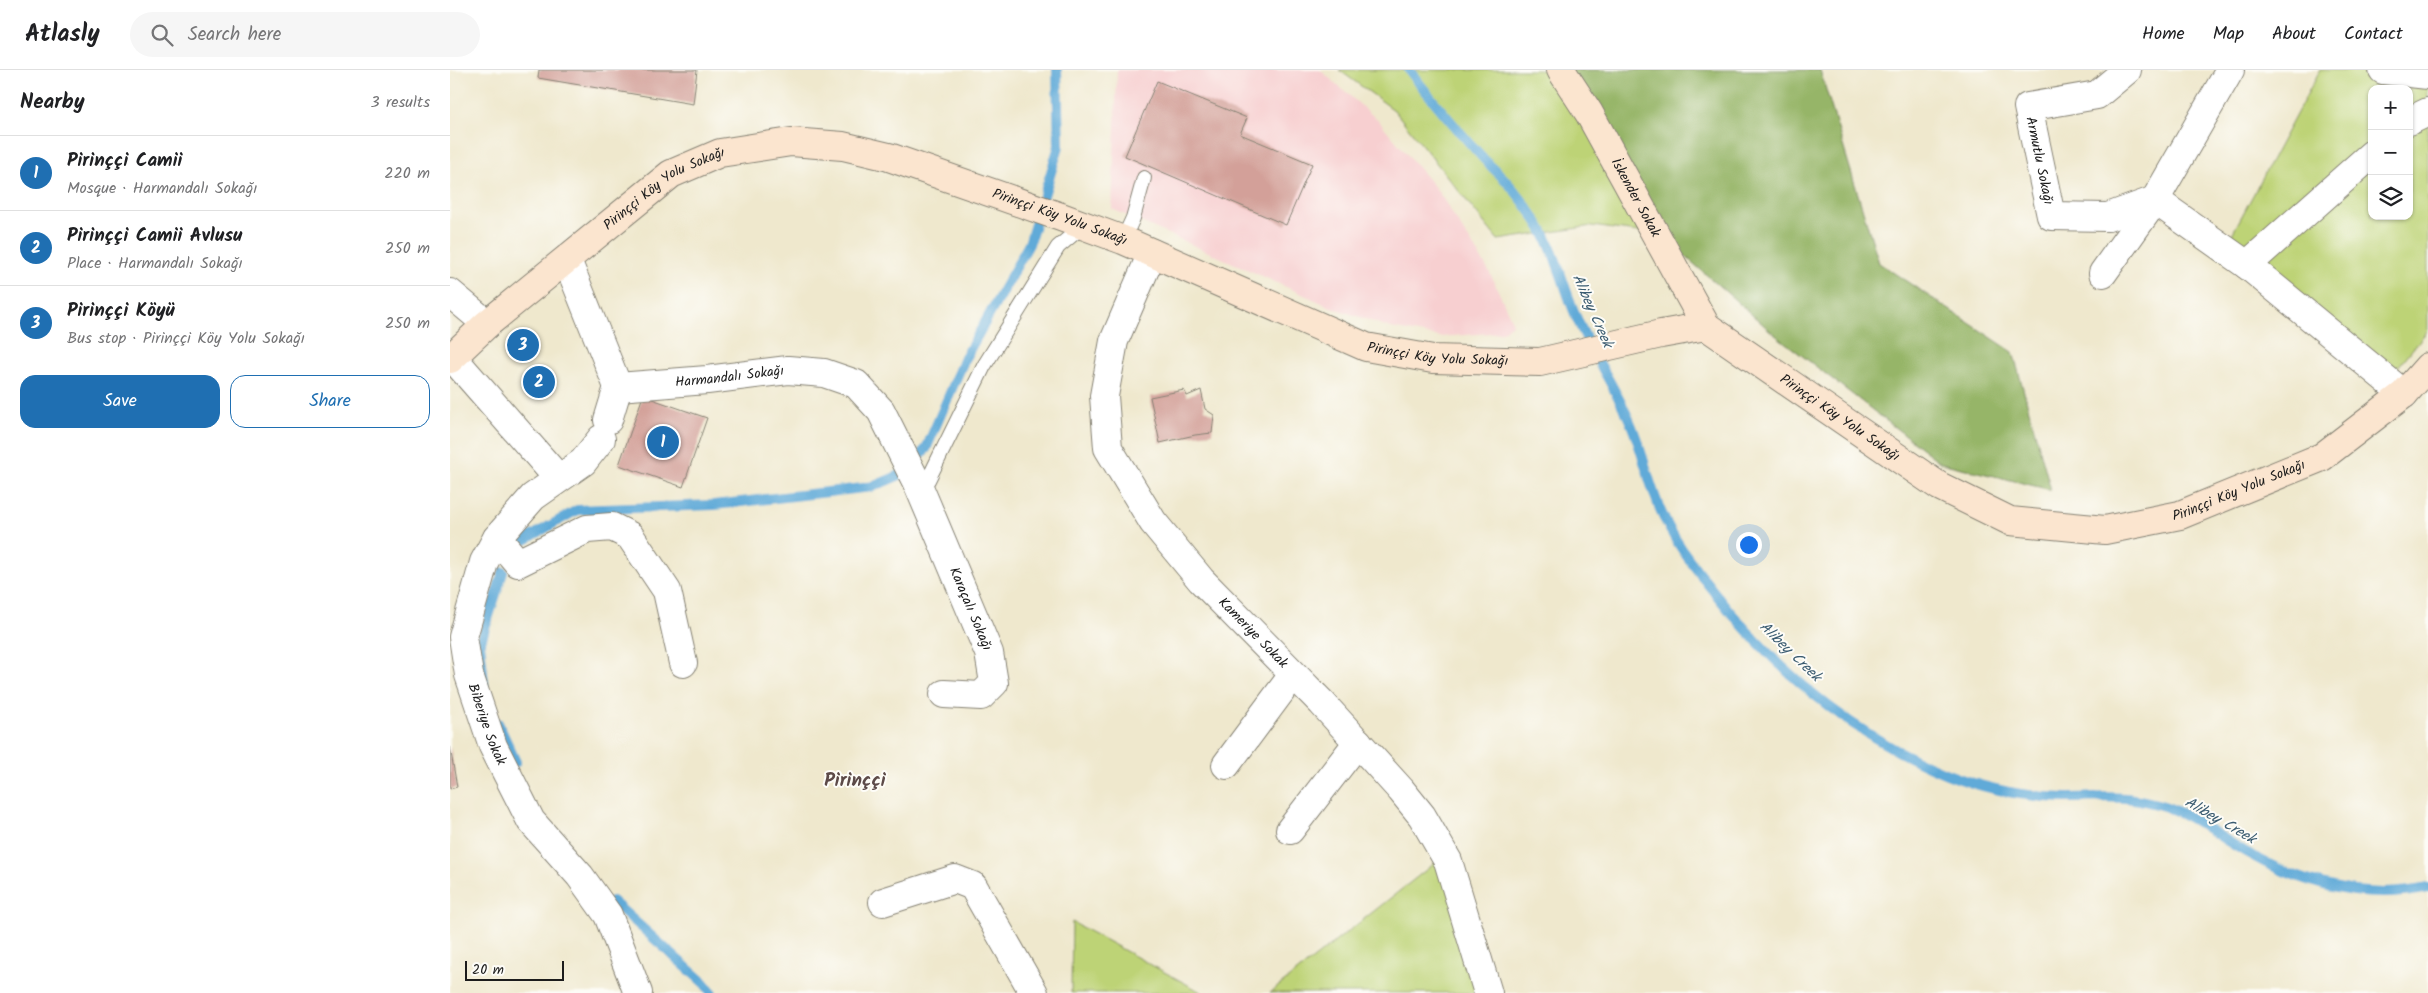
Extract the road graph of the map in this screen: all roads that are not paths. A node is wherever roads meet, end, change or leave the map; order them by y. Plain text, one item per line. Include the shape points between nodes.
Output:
1 (1561, 70) edge
2 (2127, 70) edge
3 (2230, 70) edge
4 (2383, 70) edge
5 (2428, 75) edge
6 (2428, 112) edge
7 (2413, 120) edge
8 (2368, 158) edge
9 (1144, 178) dead end
10 (2155, 200) junction
11 (1072, 221) junction
12 (1123, 240) junction
13 (1152, 253) junction
14 (567, 260) junction
15 (2247, 265) junction
16 (2103, 273) dead end
17 (450, 293) edge
18 (487, 324) junction
19 (1706, 326) junction
20 (451, 358) edge
21 (2428, 367) edge
22 (618, 387) junction
23 (2404, 394) junction
24 (558, 478) junction
25 (919, 487) junction
26 (498, 538) junction
27 (683, 663) dead end
28 (1293, 675) junction
29 (944, 694) dead end
30 (1358, 742) junction
31 (1226, 765) dead end
32 (1290, 830) dead end
33 (883, 902) dead end
34 (638, 993) edge
35 (1034, 993) edge
36 (1488, 993) edge

1 - 19 main road, İskender Sokak via 1589,113
2 - 10 street, Armutlu Sokağı via 2097,95 2028,107 2043,180 2051,216 2108,217
3 - 10 street
4 - 5 street
6 - 7 street
8 - 15 street
9 - 12 lane
10 - 15 street
10 - 16 street
11 - 12 main road, Pirinççi Köy Yolu Sokağı
11 - 14 main road, Pirinççi Köy Yolu Sokağı via 889,157 843,146 791,142 720,153 671,174
11 - 25 lane via 984,366 928,480
12 - 13 main road, Pirinççi Köy Yolu Sokağı
13 - 19 main road, Pirinççi Köy Yolu Sokağı via 1366,347 1433,359 1540,362
13 - 28 street, Kameriye Sokak via 1114,341 1104,396 1108,448 1153,522 1200,580
14 - 18 main road, Pirinççi Köy Yolu Sokağı
14 - 22 street
15 - 23 street
17 - 18 street
18 - 20 main road, Pirinççi Köy Yolu Sokağı
19 - 23 main road, Pirinççi Köy Yolu Sokağı via 1938,486 2010,521 2105,530 2180,515 2322,457
20 - 24 street
21 - 23 main road, Pirinççi Köy Yolu Sokağı
22 - 24 street, Biberiye Sokak via 604,429 584,462
22 - 25 street, Harmandalı Sokağı via 788,370 824,373 856,384 881,411
24 - 26 street, Biberiye Sokak via 533,497
25 - 29 street, Karaçalı Sokağı via 988,653 994,683 981,696
26 - 27 street via 518,563 587,529 612,527 630,536 667,591
26 - 34 street, Biberiye Sokak via 484,562 463,638 469,675 494,746 531,821 580,876 608,915
28 - 30 street, Kameriye Sokak
28 - 31 street
30 - 32 street
30 - 36 street, Kameriye Sokak via 1422,816 1448,861
33 - 35 street via 955,879 973,886

